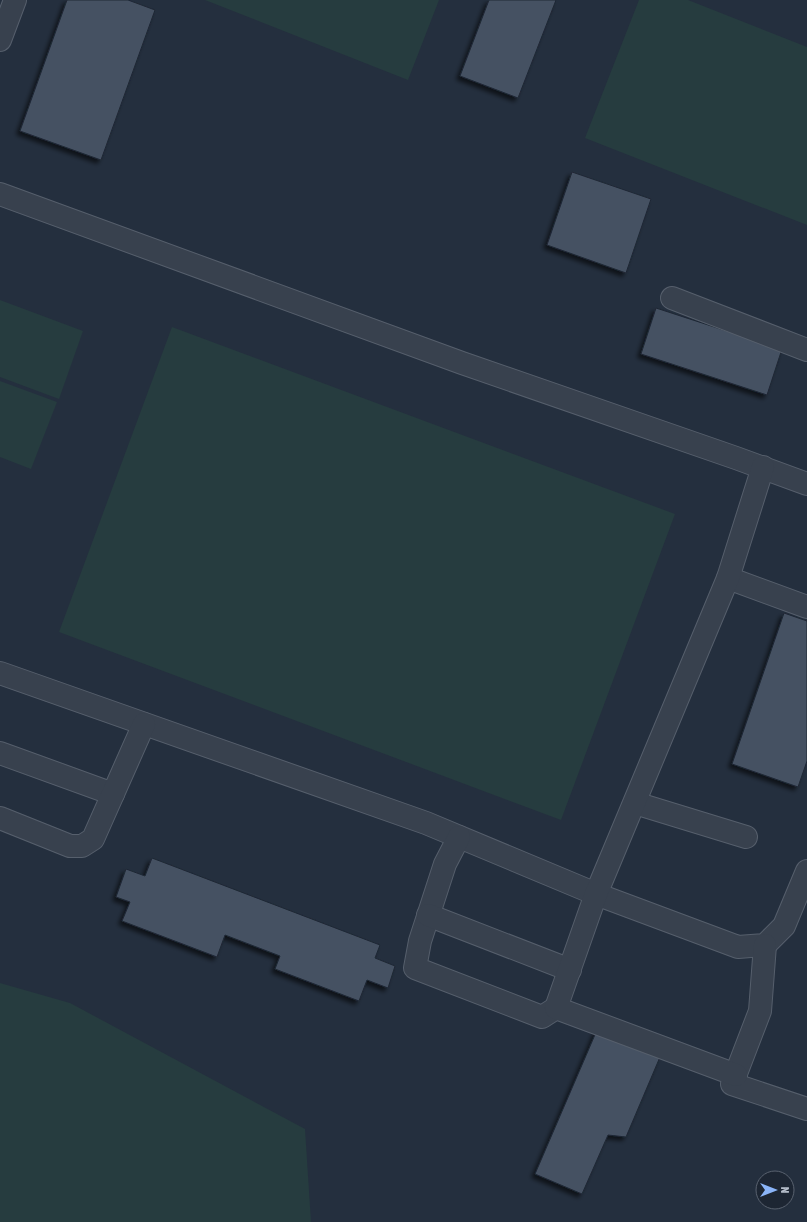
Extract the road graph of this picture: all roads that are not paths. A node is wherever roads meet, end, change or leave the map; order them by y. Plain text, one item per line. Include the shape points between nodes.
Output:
1 (15, 0) edge
2 (0, 40) edge
3 (0, 194) edge
4 (672, 298) dead end
5 (807, 350) edge
6 (763, 468) junction
7 (807, 484) edge
8 (728, 578) junction
9 (807, 607) edge
10 (1, 677) edge
11 (144, 724) junction
12 (0, 753) edge
13 (113, 794) junction
14 (635, 802) junction
15 (0, 818) edge
16 (460, 837) junction
17 (746, 837) dead end
18 (807, 871) edge
19 (596, 894) junction
20 (428, 915) junction
21 (765, 945) junction
22 (570, 970) junction
23 (556, 1008) junction
24 (736, 1075) junction
25 (807, 1109) edge

1 - 2 lane
3 - 6 lane via 462,363
4 - 5 lane
6 - 7 lane
6 - 8 lane
8 - 9 lane
8 - 14 lane
10 - 11 lane
11 - 13 lane
11 - 16 lane
12 - 13 lane
13 - 15 lane via 93,839 82,846 70,846
14 - 17 lane
14 - 19 lane
16 - 19 lane
16 - 20 lane via 445,864
18 - 21 lane via 784,926
19 - 21 lane via 738,947
19 - 22 lane
20 - 22 lane
20 - 23 lane via 415,968 542,1017
21 - 24 lane via 760,1011
22 - 23 lane
23 - 24 lane
24 - 25 lane via 732,1084

